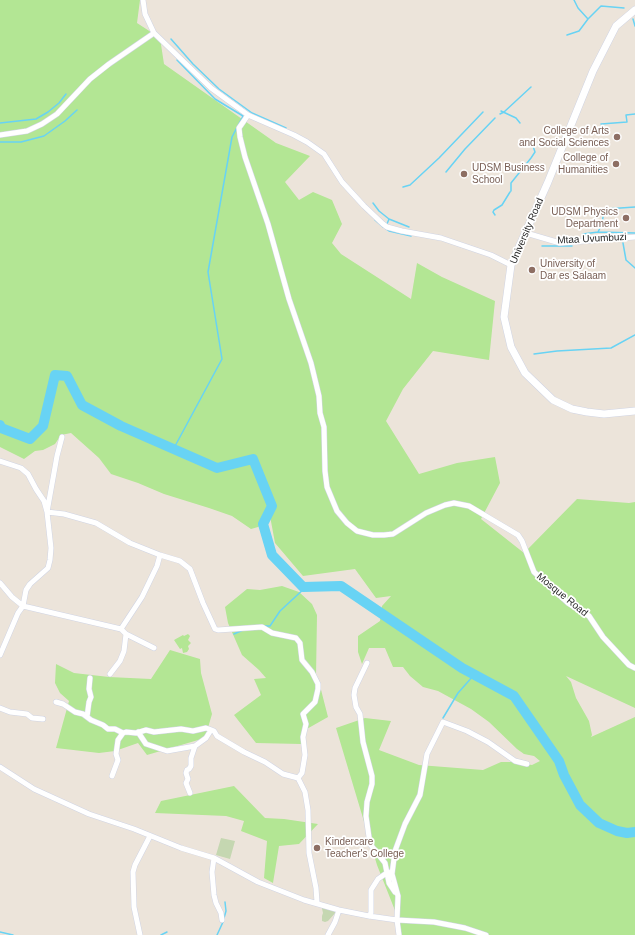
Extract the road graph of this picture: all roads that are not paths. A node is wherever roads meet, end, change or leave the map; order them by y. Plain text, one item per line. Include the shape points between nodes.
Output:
1 (143, 0) edge
2 (635, 10) edge
3 (154, 33) junction
4 (248, 115) junction
5 (0, 135) edge
6 (526, 233) junction
7 (635, 237) edge
8 (511, 265) junction
9 (635, 411) edge
10 (62, 437) dead end
11 (0, 461) edge
12 (47, 512) junction
13 (160, 555) junction
14 (0, 583) edge
15 (23, 606) junction
16 (121, 629) junction
17 (126, 634) junction
18 (154, 648) dead end
19 (0, 655) edge
20 (367, 663) dead end
21 (635, 668) edge
22 (110, 674) dead end
23 (90, 678) dead end
24 (56, 702) dead end
25 (0, 708) edge
26 (87, 717) junction
27 (43, 719) dead end
28 (211, 730) junction
29 (138, 732) junction
30 (123, 733) junction
31 (195, 746) junction
32 (527, 764) dead end
33 (0, 767) edge
34 (112, 776) dead end
35 (298, 778) junction
36 (190, 793) dead end
37 (150, 836) junction
38 (214, 858) junction
39 (388, 872) junction
40 (398, 896) junction
41 (316, 902) junction
42 (339, 910) junction
43 (369, 916) junction
44 (222, 920) dead end
45 (398, 920) junction
46 (140, 935) edge
47 (328, 935) edge
48 (399, 935) edge
49 (486, 935) edge

1 - 3 street via 145,14
2 - 6 street, University Road via 616,26 606,44
3 - 4 street via 210,88
3 - 5 street via 90,79 47,121 27,131
4 - 8 street via 294,135 324,154 342,182 387,227 441,238 491,255
4 - 21 street, Mosque Road via 239,128 240,137 268,224 288,299 311,364 324,427 327,487 337,511 357,531 373,535 393,534 426,513 445,505 454,503 470,506 518,535 534,572 568,603 588,616 603,637 629,665
6 - 7 street, Mtaa Uvumbuzi via 560,243
6 - 8 street, University Road
8 - 9 street, University Road via 504,317 511,347 525,373 552,400 572,409 604,414
10 - 12 street
11 - 12 street via 21,468 28,474 44,501
12 - 13 street via 64,514 96,524 130,543
12 - 15 street via 51,548 48,568 30,584
13 - 16 street via 142,597
13 - 35 street via 180,561 190,569 202,603 218,630 262,626 272,633 296,638 300,643 302,660 312,672 318,689 315,702 303,714 306,724 303,737 305,755 302,773
14 - 15 street
15 - 16 street
15 - 19 street
16 - 17 street
17 - 18 street
17 - 22 street via 122,656
20 - 39 street via 355,688 354,696 372,776 366,816 370,844 385,863
23 - 26 street via 91,697
24 - 26 street
25 - 27 street
26 - 30 street via 108,729
28 - 29 street via 206,728 194,731 181,729
28 - 31 street via 206,738
28 - 35 street via 283,774
29 - 30 street
29 - 31 street via 146,744 167,751
30 - 34 street via 118,740 118,760
31 - 36 street via 191,765 186,771 186,784
32 - 40 street via 515,761 488,742 443,722 427,754 420,795 395,851 392,874
33 - 37 street via 34,789 83,812
35 - 41 street via 305,792 308,810 309,853
37 - 38 street
37 - 46 street via 133,872 134,907
38 - 41 street via 258,882 304,900
38 - 44 street via 214,895
39 - 40 street via 389,883
39 - 43 street via 378,878 371,890
40 - 45 street
41 - 42 street
42 - 43 street
42 - 47 street
43 - 45 street
45 - 48 street
45 - 49 street via 441,923

